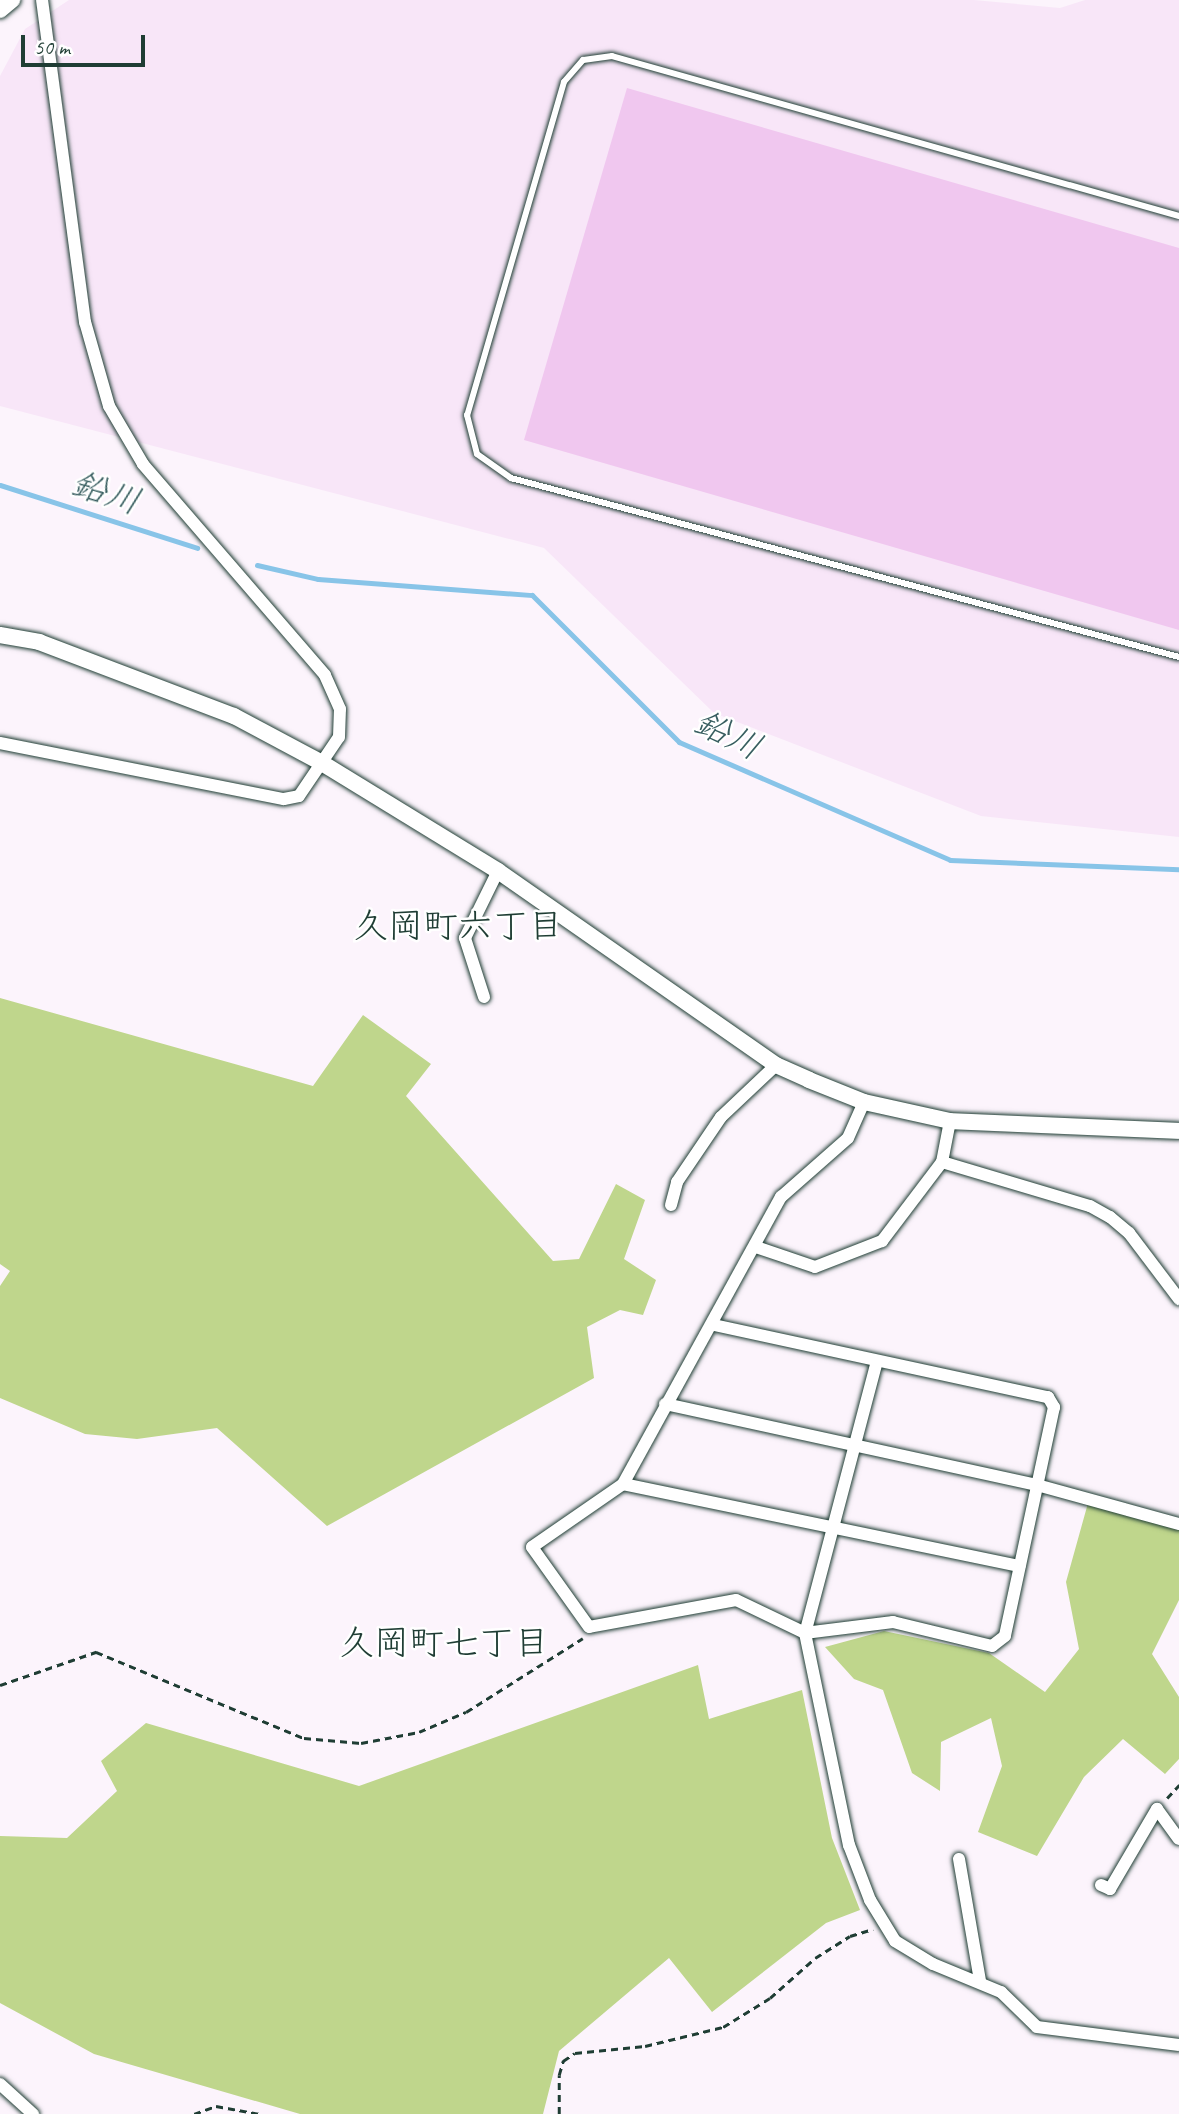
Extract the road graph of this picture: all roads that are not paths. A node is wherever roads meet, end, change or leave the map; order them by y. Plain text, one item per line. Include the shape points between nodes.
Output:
1 (12, 0) edge
2 (42, 0) edge
3 (0, 10) edge
4 (1179, 216) edge
5 (0, 635) edge
6 (1179, 657) edge
7 (0, 743) edge
8 (322, 763) junction
9 (498, 871) junction
10 (484, 997) dead end
11 (776, 1065) junction
12 (864, 1101) junction
13 (950, 1121) junction
14 (1179, 1131) edge
15 (942, 1162) junction
16 (671, 1205) dead end
17 (756, 1247) junction
18 (1179, 1299) edge
19 (714, 1325) junction
20 (877, 1361) junction
21 (665, 1404) junction
22 (854, 1444) junction
23 (623, 1484) junction
24 (1037, 1485) junction
25 (1179, 1524) edge
26 (835, 1529) junction
27 (1020, 1566) junction
28 (804, 1633) junction
29 (1179, 1839) edge
30 (959, 1859) dead end
31 (1101, 1885) dead end
32 (980, 1981) junction
33 (1179, 2045) edge
34 (0, 2084) edge
35 (33, 2114) edge

1 - 3 street
2 - 8 street via 85,322 108,406 143,464 325,675 340,709 339,737
4 - 6 lane via 612,56 583,60 564,82 467,415 477,454 511,478
5 - 8 street via 39,642 234,716
7 - 8 street via 285,799 299,796
8 - 9 street
9 - 10 street via 464,938
9 - 11 street
11 - 12 street
11 - 16 street via 721,1117 677,1182
12 - 13 street
12 - 17 street via 848,1138 781,1197
13 - 14 street
13 - 15 street
15 - 17 street via 882,1241 815,1267
15 - 18 street via 1090,1206 1110,1217 1129,1233
17 - 19 street
19 - 20 street
19 - 21 street
20 - 22 street
20 - 24 street via 1048,1397 1054,1407
21 - 22 street
21 - 23 street
22 - 24 street
22 - 26 street
23 - 26 street
23 - 28 street via 532,1547 589,1627 714,1600 736,1600
24 - 25 street
24 - 27 street
26 - 27 street
26 - 28 street
27 - 28 street via 1005,1636 992,1646 893,1622
28 - 32 street via 849,1845 883,1927 933,1965
29 - 31 street via 1157,1809 1110,1889
30 - 32 street
32 - 33 street via 1002,1992 1037,2026
34 - 35 street

